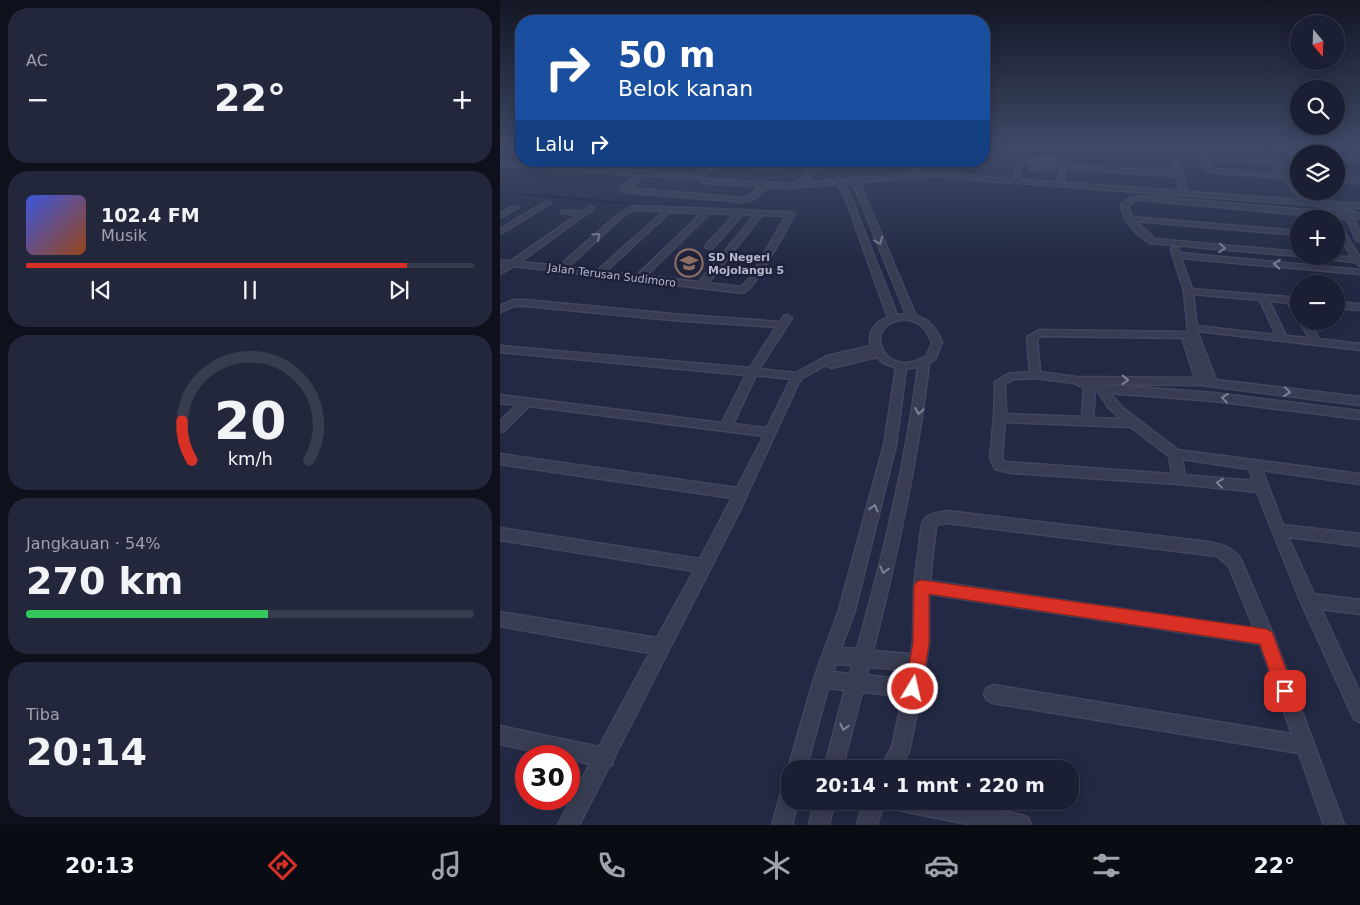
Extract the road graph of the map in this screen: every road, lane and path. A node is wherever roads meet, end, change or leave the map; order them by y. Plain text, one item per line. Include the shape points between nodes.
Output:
1 (625, 186) edge
2 (664, 186) edge
3 (690, 186) edge
4 (702, 186) edge
5 (764, 186) edge
6 (843, 186) edge
7 (858, 186) edge
8 (1122, 186) edge
9 (1127, 186) edge
10 (1183, 186) edge
11 (1172, 191) junction
12 (1184, 191) junction
13 (1256, 196) junction
14 (1290, 197) edge
15 (1312, 200) edge
16 (863, 201) junction
17 (850, 202) junction
18 (548, 203) dead end
19 (1332, 204) junction
20 (1360, 204) edge
21 (516, 207) dead end
22 (591, 208) dead end
23 (666, 209) junction
24 (1322, 210) edge
25 (563, 212) dead end
26 (706, 212) junction
27 (1290, 212) edge
28 (582, 213) junction
29 (740, 213) junction
30 (760, 213) junction
31 (500, 216) edge
32 (1345, 216) edge
33 (1350, 216) junction
34 (1360, 216) edge
35 (1131, 219) junction
36 (500, 222) edge
37 (516, 223) junction
38 (500, 232) edge
39 (1290, 232) edge
40 (1360, 240) edge
41 (1174, 243) junction
42 (1345, 244) edge
43 (709, 247) dead end
44 (1290, 253) edge
45 (1177, 255) junction
46 (1345, 260) edge
47 (500, 262) edge
48 (1358, 262) edge
49 (511, 263) junction
50 (561, 269) junction
51 (500, 272) edge
52 (1360, 272) edge
53 (600, 273) junction
54 (639, 278) junction
55 (700, 286) junction
56 (1188, 291) junction
57 (1263, 298) junction
58 (1290, 301) edge
59 (1345, 306) edge
60 (1360, 307) edge
61 (500, 308) edge
62 (912, 317) junction
63 (893, 318) junction
64 (1309, 330) edge
65 (1193, 332) junction
66 (1283, 339) junction
67 (1316, 342) junction
68 (1360, 347) edge
69 (500, 349) edge
70 (876, 351) junction
71 (924, 362) junction
72 (901, 366) junction
73 (753, 371) junction
74 (1035, 375) junction
75 (798, 376) junction
76 (1168, 381) junction
77 (1089, 382) junction
78 (1206, 383) junction
79 (1102, 389) junction
80 (1170, 394) junction
81 (1309, 395) junction
82 (500, 399) edge
83 (1360, 401) edge
84 (527, 402) junction
85 (1316, 409) junction
86 (1360, 415) edge
87 (1000, 418) junction
88 (1087, 422) junction
89 (1134, 423) junction
90 (726, 427) junction
91 (500, 428) edge
92 (771, 433) junction
93 (1175, 454) junction
94 (500, 460) edge
95 (1253, 464) junction
96 (1179, 479) junction
97 (1360, 479) edge
98 (1262, 487) junction
99 (740, 494) junction
100 (1278, 530) junction
101 (500, 534) edge
102 (1360, 540) edge
103 (702, 566) junction
104 (921, 586) junction
105 (1308, 600) junction
106 (1360, 607) edge
107 (500, 619) edge
108 (1266, 637) junction
109 (662, 647) junction
110 (831, 655) junction
111 (862, 658) junction
112 (917, 663) junction
113 (822, 679) junction
114 (855, 683) junction
115 (913, 689) junction
116 (1354, 689) edge
117 (993, 694) dead end
118 (1360, 713) edge
119 (500, 735) edge
120 (1304, 746) junction
121 (605, 758) junction
122 (799, 760) edge
123 (835, 760) edge
124 (895, 760) edge
125 (786, 810) edge
126 (823, 810) edge
127 (871, 810) edge
128 (947, 810) edge
129 (568, 825) edge
130 (782, 825) edge
131 (819, 825) edge
132 (867, 825) edge
133 (1021, 825) edge
134 (1334, 825) edge

1 - 2 street via 624,190
3 - 23 street
4 - 5 street via 748,199
6 - 17 street
7 - 16 street
8 - 11 street
9 - 11 street
10 - 12 street
11 - 12 street
12 - 13 street
13 - 14 street
13 - 19 street
15 - 19 street
16 - 17 street
16 -> 62 street
17 - 63 street
18 - 37 street
19 - 20 street
19 - 24 street
19 - 33 street
21 - 31 street
22 - 28 street
23 - 26 street
50 -> 23 street via 628,210
23 - 53 street
25 - 28 street
26 - 29 street
26 - 54 street
27 - 35 street via 1137,198 1124,205
28 - 49 street
29 - 30 street
29 - 43 street
30 - 55 street
30 - 55 street, Jalan Terusan Sudimoro via 791,214 753,279 743,290
32 - 33 street
33 - 34 street
33 - 40 street
35 - 39 street
35 - 41 street via 1151,240
36 - 37 street
37 - 38 street
41 -> 44 street
41 - 45 street
42 - 48 street
52 -> 45 street
45 - 56 street
46 - 48 street
47 - 49 street, Jalan Terusan Sudimoro
49 - 50 street, Jalan Terusan Sudimoro
49 - 51 street
50 - 53 street, Jalan Terusan Sudimoro
53 - 54 street, Jalan Terusan Sudimoro
54 - 55 street, Jalan Terusan Sudimoro
56 - 57 street
56 - 65 street
57 - 58 street
57 - 66 street
59 - 60 street
61 - 73 street via 526,303 672,317 785,322
62 - 63 street
62 - 71 street via 931,329 937,343 930,359
63 - 70 street via 875,332
64 - 67 street
65 - 66 street
65 - 74 street via 1035,334 1032,337
65 - 78 street via 1198,340
66 - 67 street
67 - 68 street
69 - 73 street
70 - 72 street via 884,361
70 - 75 street via 833,365 822,365
71 - 72 street
71 -> 111 street via 920,405 898,516
110 -> 72 street via 847,610 890,445
73 - 75 street
73 - 90 street
74 - 77 street
74 - 87 street via 1012,376 1000,382
75 - 92 street
77 -> 76 street
76 - 78 street
76 - 80 street
77 - 79 street
77 - 88 street
78 -> 81 street
79 - 80 street
79 - 89 street via 1107,400
85 -> 80 street via 1214,396
81 - 83 street
81 - 85 street
82 - 84 street
84 - 90 street
84 - 91 street
85 - 86 street
87 - 88 street
87 - 96 street via 996,458 1000,466
88 - 89 street
89 - 93 street
90 - 92 street
92 - 99 street
93 - 95 street
93 - 96 street
94 - 99 street
95 - 97 street
95 - 98 street
98 -> 96 street
98 - 100 street
99 - 103 street
100 - 102 street
100 - 105 street
101 - 103 street
103 - 109 street
104 - 108 street
104 - 108 street via 929,524 940,517 1210,548 1224,552 1235,562
104 - 112 street via 921,643
105 - 106 street
105 - 116 street
107 - 109 street
108 - 120 street
109 - 121 street
110 - 111 street
110 - 113 street
111 - 112 street
111 - 114 street
112 - 115 street
113 - 114 street
113 - 122 street
114 - 115 street
114 -> 123 street
115 - 124 street via 905,733
116 - 118 street
117 - 120 street
119 - 121 street
120 - 134 street
121 - 129 street
125 - 130 street
126 - 131 street
127 - 132 street
128 - 133 street

